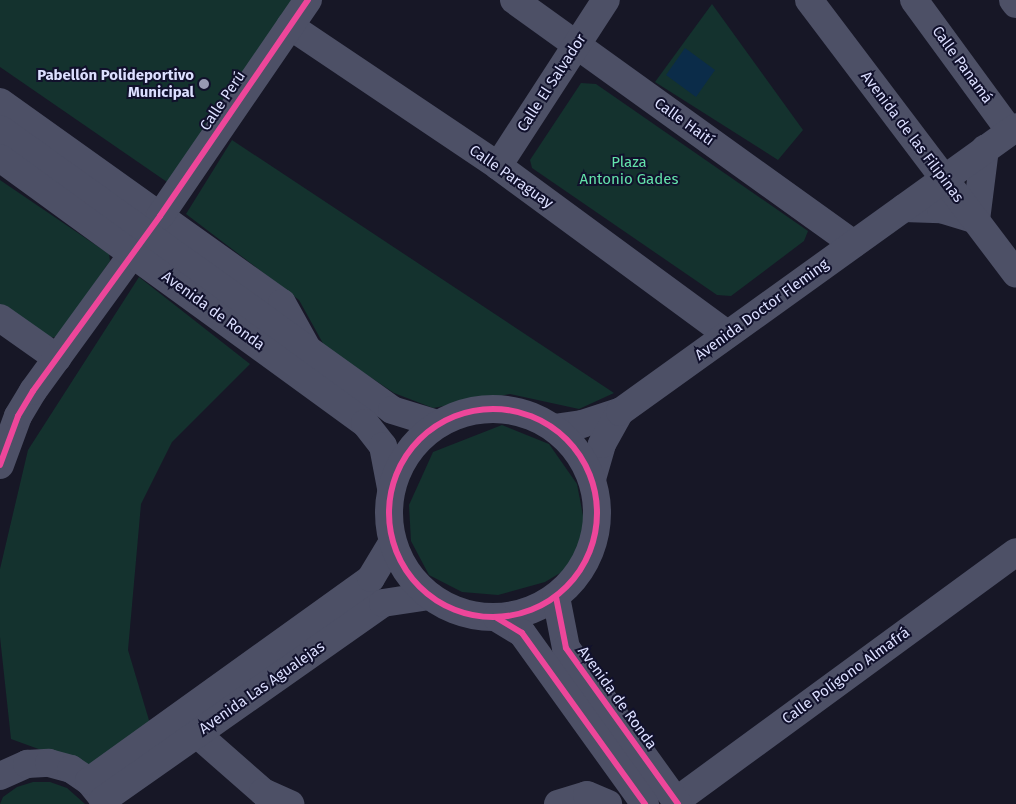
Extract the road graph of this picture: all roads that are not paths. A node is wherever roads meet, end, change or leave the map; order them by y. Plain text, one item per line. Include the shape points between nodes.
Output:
1 (308, 0) edge
2 (514, 0) edge
3 (606, 0) edge
4 (809, 0) edge
5 (914, 0) edge
6 (1013, 0) edge
7 (1016, 4) edge
8 (290, 26) junction
9 (576, 44) junction
10 (0, 102) edge
11 (0, 129) edge
12 (1013, 129) edge
13 (986, 149) junction
14 (0, 158) edge
15 (498, 166) junction
16 (945, 179) junction
17 (904, 208) junction
18 (976, 220) junction
19 (147, 234) junction
20 (853, 244) junction
21 (1016, 274) edge
22 (0, 318) edge
23 (727, 334) junction
24 (57, 358) junction
25 (620, 412) junction
26 (437, 424) junction
27 (554, 428) junction
28 (0, 465) edge
29 (592, 479) junction
30 (391, 488) junction
31 (392, 543) junction
32 (1016, 552) edge
33 (429, 596) junction
34 (556, 597) junction
35 (496, 618) junction
36 (197, 734) junction
37 (0, 772) edge
38 (0, 776) edge
39 (99, 795) edge
40 (641, 802) edge
41 (677, 802) edge
42 (290, 804) edge
43 (558, 804) edge
44 (608, 804) edge

1 - 8 street, Calle Perú
2 - 9 street, Calle Haití
3 - 9 street, Calle El Salvador
4 - 16 street, Avenida de las Filipinas
5 - 12 street, Calle Panamá
6 - 7 street
8 - 15 street, Calle Paraguay
8 - 19 street, Calle Perú
9 - 15 street, Calle El Salvador
9 - 20 street, Calle Haití
10 - 19 street, Avenida de Ronda
11 - 19 street, Avenida de Ronda
12 - 13 street, Avenida Doctor Fleming
13 - 16 street, Avenida Doctor Fleming
13 - 18 street
14 - 19 street, Avenida de Ronda
15 - 23 street, Calle Paraguay
16 - 17 street, Avenida Doctor Fleming
16 - 18 street, Avenida de las Filipinas
17 - 18 street via 941,210
17 - 20 street, Avenida Doctor Fleming
18 - 21 street, Avenida de las Filipinas
19 - 24 street, Calle Perú
19 - 26 street, Avenida de Ronda via 392,410
19 - 30 street, Avenida de Ronda via 365,423 383,446
20 - 23 street, Avenida Doctor Fleming
22 - 24 street
23 - 25 street, Avenida Doctor Fleming
24 - 28 street, Calle Perú via 18,416
25 - 27 street, Avenida Doctor Fleming via 582,424
25 - 29 street, Avenida Doctor Fleming via 602,444
26 - 27 street via 459,414 484,409 517,412
26 - 30 street via 416,442 400,463
27 - 29 street via 577,451
29 - 34 street via 598,511 593,544 579,573
30 - 31 street via 388,516
31 - 33 street via 406,573
31 - 39 street, Avenida Las Agualejas via 371,578
32 - 41 street, Calle Polígono Almafrá
33 - 35 street via 461,613
33 - 36 street, Avenida Las Agualejas via 383,603
34 - 35 street via 528,612
34 - 41 street, Avenida de Ronda via 566,648
35 - 40 street via 522,633
36 - 39 street, Avenida Las Agualejas
36 - 42 street via 264,792
37 - 38 street
38 - 39 street via 27,764 49,763 70,769
43 - 44 street via 588,794

